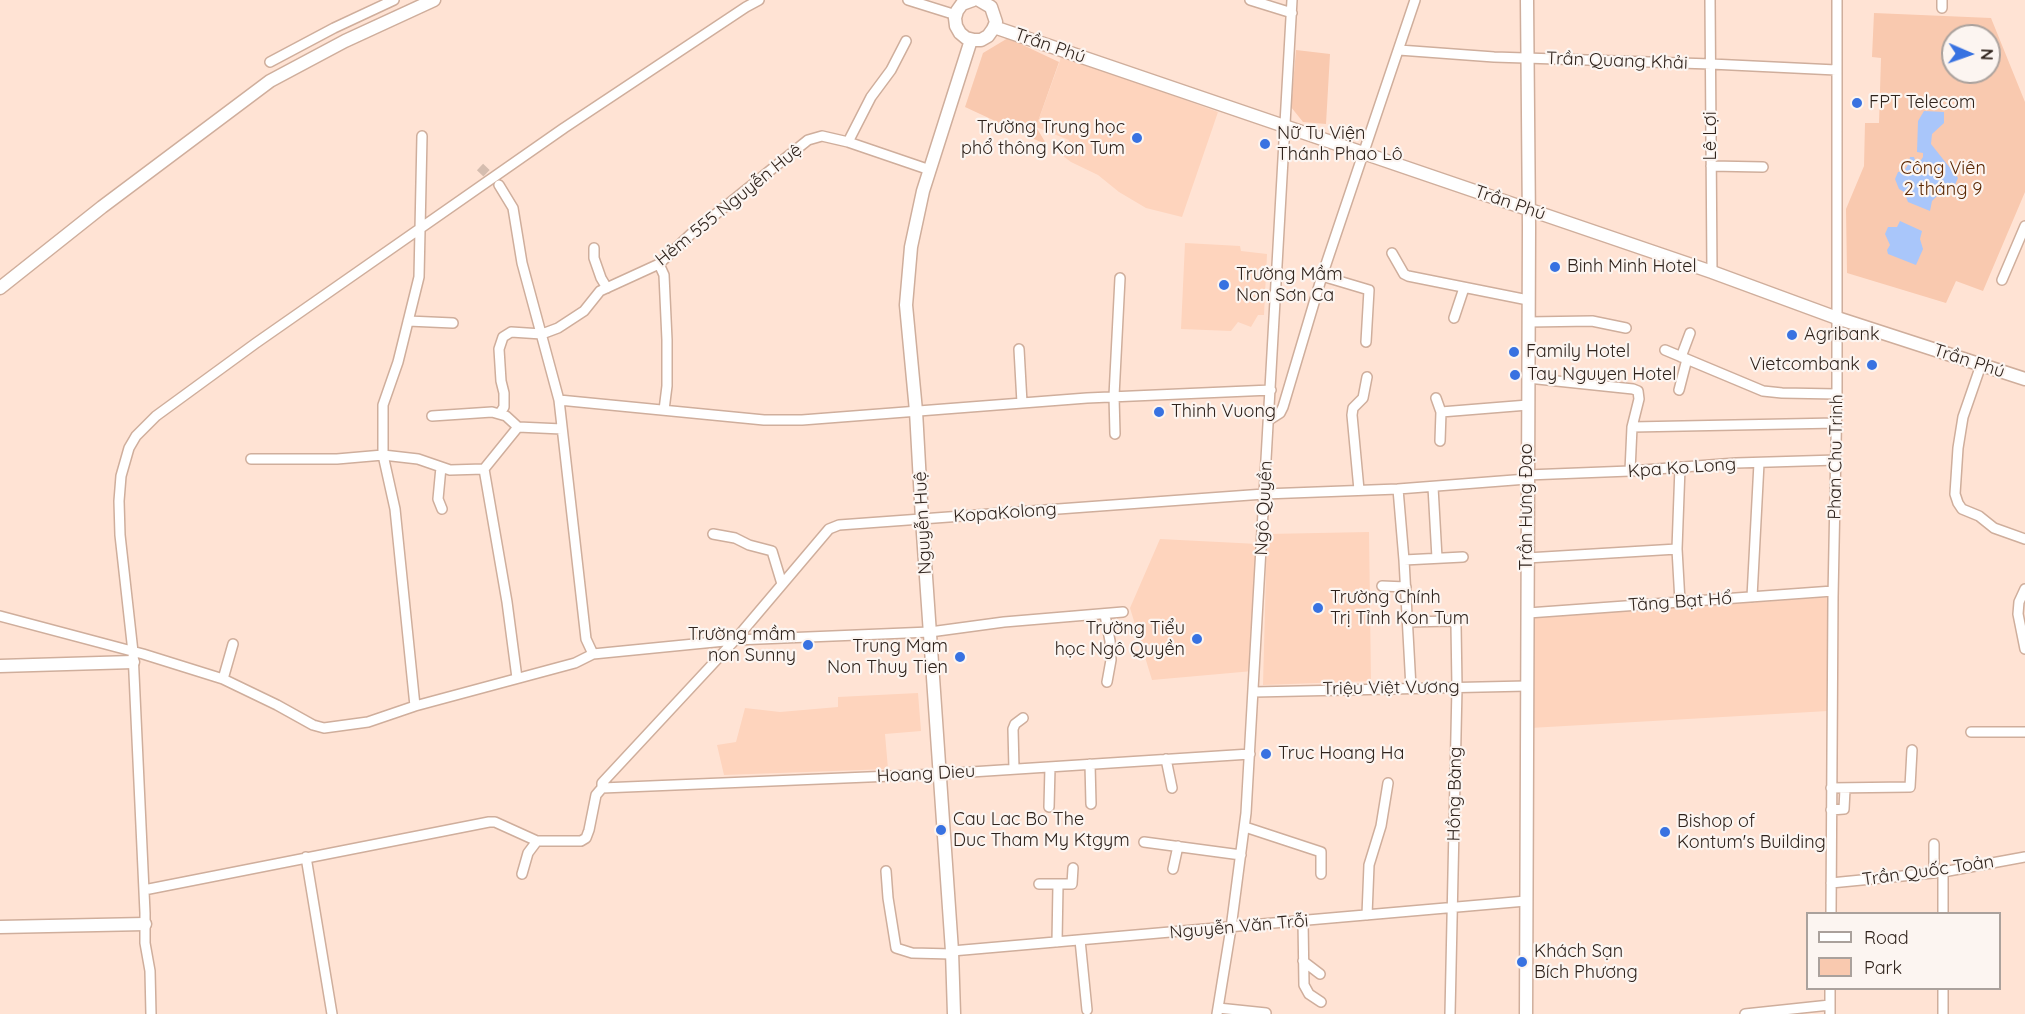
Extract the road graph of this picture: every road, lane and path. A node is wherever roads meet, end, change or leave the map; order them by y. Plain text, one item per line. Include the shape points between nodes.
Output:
1 (394, 0) edge
2 (434, 0) edge
3 (759, 0) edge
4 (908, 0) edge
5 (979, 0) edge
6 (1250, 0) edge
7 (1292, 0) edge
8 (1415, 0) edge
9 (1527, 0) edge
10 (1710, 0) edge
11 (1838, 0) edge
12 (955, 9) edge
13 (1292, 13) junction
14 (994, 27) junction
15 (971, 40) junction
16 (906, 41) dead end
17 (1399, 50) junction
18 (1528, 58) junction
19 (270, 63) dead end
20 (1711, 64) junction
21 (1836, 70) junction
22 (1285, 127) junction
23 (422, 136) dead end
24 (848, 142) junction
25 (1363, 153) junction
26 (1711, 166) junction
27 (1762, 167) dead end
28 (930, 170) junction
29 (499, 185) tunnel mouth
30 (1529, 209) junction
31 (2025, 226) edge
32 (422, 228) junction
33 (594, 248) dead end
34 (1392, 253) dead end
35 (659, 264) junction
36 (1712, 272) junction
37 (1322, 276) junction
38 (1120, 278) dead end
39 (2002, 280) dead end
40 (0, 288) edge
41 (607, 288) junction
42 (1464, 288) junction
43 (1528, 300) junction
44 (1454, 318) dead end
45 (1837, 318) junction
46 (408, 321) junction
47 (1528, 322) junction
48 (453, 323) dead end
49 (1626, 328) dead end
50 (1690, 333) dead end
51 (542, 334) junction
52 (1366, 342) dead end
53 (1019, 350) dead end
54 (1665, 350) dead end
55 (1684, 358) junction
56 (1981, 365) junction
57 (1367, 377) dead end
58 (1528, 378) junction
59 (2025, 379) edge
60 (1271, 390) junction
61 (1679, 390) dead end
62 (1837, 394) junction
63 (1114, 396) junction
64 (1437, 398) dead end
65 (559, 400) junction
66 (1022, 403) junction
67 (1527, 405) junction
68 (664, 410) junction
69 (916, 411) junction
70 (1441, 412) junction
71 (500, 413) junction
72 (432, 416) dead end
73 (1269, 420) junction
74 (1837, 423) junction
75 (518, 427) junction
76 (1632, 427) junction
77 (562, 429) junction
78 (1115, 434) dead end
79 (1440, 441) dead end
80 (383, 455) junction
81 (251, 459) dead end
82 (1836, 460) junction
83 (1759, 463) junction
84 (441, 467) junction
85 (1680, 468) junction
86 (484, 469) junction
87 (1630, 471) junction
88 (1527, 477) junction
89 (1433, 487) junction
90 (1398, 489) junction
91 (1359, 490) junction
92 (1264, 495) junction
93 (442, 509) dead end
94 (922, 519) junction
95 (713, 534) dead end
96 (2025, 539) edge
97 (1677, 549) junction
98 (1463, 557) dead end
99 (1437, 558) junction
100 (1527, 558) junction
101 (1404, 560) junction
102 (782, 584) junction
103 (1382, 586) dead end
104 (1406, 587) junction
105 (2025, 589) edge
106 (1833, 591) junction
107 (1752, 597) junction
108 (1680, 602) junction
109 (1123, 612) dead end
110 (1528, 613) junction
111 (1105, 615) junction
112 (0, 616) edge
113 (1408, 622) junction
114 (930, 632) junction
115 (735, 640) junction
116 (233, 644) dead end
117 (2025, 649) edge
118 (592, 654) junction
119 (133, 657) junction
120 (0, 666) edge
121 (517, 678) junction
122 (222, 679) junction
123 (1107, 682) dead end
124 (1527, 686) junction
125 (1457, 687) junction
126 (1411, 688) junction
127 (1254, 692) junction
128 (414, 706) junction
129 (1023, 718) dead end
130 (1971, 732) dead end
131 (2025, 732) edge
132 (1912, 750) dead end
133 (1250, 754) junction
134 (1166, 759) junction
135 (1090, 764) junction
136 (1050, 767) junction
137 (1014, 769) junction
138 (940, 774) junction
139 (1388, 783) dead end
140 (602, 788) junction
141 (1172, 788) dead end
142 (1831, 788) junction
143 (1845, 789) junction
144 (1091, 804) dead end
145 (1049, 807) dead end
146 (1831, 810) junction
147 (1245, 827) junction
148 (537, 841) junction
149 (1144, 842) dead end
150 (1934, 844) dead end
151 (1178, 846) junction
152 (1241, 855) junction
153 (306, 857) junction
154 (2025, 857) edge
155 (1073, 868) dead end
156 (1173, 869) dead end
157 (886, 871) dead end
158 (1938, 872) junction
159 (522, 874) dead end
160 (1321, 874) dead end
161 (1831, 883) junction
162 (1039, 884) dead end
163 (1058, 885) junction
164 (144, 890) junction
165 (1526, 901) junction
166 (1453, 908) junction
167 (1830, 912) edge
168 (1943, 912) edge
169 (1367, 915) junction
170 (1304, 921) junction
171 (145, 924) junction
172 (0, 927) edge
173 (1231, 928) junction
174 (1080, 940) junction
175 (1057, 942) junction
176 (952, 952) junction
177 (1303, 961) junction
178 (1320, 974) dead end
179 (1830, 990) edge
180 (1943, 990) edge
181 (1321, 1002) dead end
182 (1087, 1010) dead end
183 (1830, 1010) edge
184 (1217, 1011) edge
185 (1266, 1013) edge
186 (1774, 1013) edge
187 (151, 1014) edge
188 (332, 1014) edge
189 (954, 1014) edge
190 (1450, 1014) edge
191 (1526, 1014) edge
192 (1745, 1014) edge
193 (1943, 1014) edge

1 - 19 street
2 - 40 street via 270,81
3 - 32 street via 564,128
4 - 12 street
5 - 12 street
5 - 14 street via 995,14
6 - 13 street
7 - 13 street, Ngô Quyền
8 - 17 street
9 - 18 street, Trần Hưng Đạo
10 - 20 street, Lê Lợi
11 - 21 street, Phan Chu Trinh
12 - 15 street via 956,26
13 - 22 street, Ngô Quyền
14 - 15 street via 981,40
14 - 22 street, Trần Phú
15 - 28 street, Nguyễn Huệ
16 - 24 street
17 - 18 street, Trần Quang Khải
17 - 25 street
18 - 20 street, Trần Quang Khải
18 - 30 street, Trần Hưng Đạo
20 - 21 street, Trần Quang Khải
20 - 26 street, Lê Lợi
21 - 45 street, Phan Chu Trinh
22 - 25 street, Trần Phú
22 - 60 street, Ngô Quyền
23 - 32 street
24 - 28 street, Hẻm 555 Nguyễn Huệ
24 - 35 street, Hẻm 555 Nguyễn Huệ via 822,136 808,140
25 - 30 street, Trần Phú
25 - 37 street
26 - 27 street
26 - 36 street, Lê Lợi
28 - 69 street, Nguyễn Huệ via 911,247 906,305
29 - 51 street via 513,208 522,262
30 - 36 street, Trần Phú
30 - 43 street, Trần Hưng Đạo
31 - 39 street
32 - 46 street via 419,277
32 - 119 street via 256,343 156,416 136,436 124,462 119,489
33 - 41 street via 594,258
34 - 42 street via 1408,276
35 - 41 street, Hẻm 555 Nguyễn Huệ
35 - 68 street via 664,275 667,340
36 - 45 street, Trần Phú
37 - 52 street via 1369,290
37 - 73 street via 1283,407
38 - 63 street
41 - 51 street, Hẻm 555 Nguyễn Huệ via 584,311
42 - 43 street
42 - 44 street
43 - 47 street, Trần Hưng Đạo
45 - 56 street, Trần Phú
45 - 62 street, Phan Chu Trinh
46 - 48 street
46 - 80 street via 383,405
47 - 49 street via 1592,321
47 - 58 street, Trần Hưng Đạo
50 - 55 street
51 - 65 street
51 - 71 street via 512,333 503,337 499,349 504,407
53 - 66 street
54 - 55 street
55 - 61 street
55 - 62 street via 1763,391
56 - 59 street, Trần Phú
56 - 96 street via 1963,417 1955,494 1962,509 1994,528
57 - 91 street via 1363,398 1352,415
58 - 67 street, Trần Hưng Đạo
58 - 76 street via 1636,390 1639,399
60 - 63 street
60 - 73 street, Ngô Quyền
62 - 74 street, Phan Chu Trinh
63 - 66 street
63 - 78 street
64 - 70 street
65 - 68 street
65 - 77 street
66 - 69 street
67 - 70 street
67 - 88 street, Trần Hưng Đạo
68 - 69 street via 764,420
69 - 94 street, Nguyễn Huệ
70 - 79 street
71 - 72 street
71 - 75 street
73 - 92 street, Ngô Quyền
74 - 76 street
74 - 82 street, Phan Chu Trinh
75 - 77 street
75 - 86 street
76 - 87 street
77 - 118 street via 586,639
80 - 81 street
80 - 84 street via 418,459
80 - 128 street via 395,509
82 - 83 street, Kpa Ko Long
82 - 106 street, Phan Chu Trinh
83 - 85 street, Kpa Ko Long
83 - 107 street
84 - 86 street
84 - 93 street via 438,499
85 - 87 street, Kpa Ko Long
85 - 97 street
86 - 121 street
87 - 88 street, Kpa Ko Long
88 - 89 street, KopaKolong
88 - 100 street, Trần Hưng Đạo
89 - 90 street, KopaKolong
89 - 99 street
90 - 91 street, KopaKolong
90 - 101 street
91 - 92 street, KopaKolong
92 - 94 street, KopaKolong
92 - 127 street, Ngô Quyền
94 - 102 street, KopaKolong via 838,525 829,529
94 - 114 street, Nguyễn Huệ
95 - 102 street via 772,551
97 - 100 street
97 - 108 street
98 - 99 street
99 - 101 street
100 - 110 street, Trần Hưng Đạo
101 - 104 street
102 - 115 street, KopaKolong
103 - 104 street
104 - 113 street
105 - 117 street via 2018,608
106 - 107 street, Tăng Bạt Hổ
106 - 142 street, Phan Chu Trinh
107 - 108 street, Tăng Bạt Hổ
108 - 110 street, Tăng Bạt Hổ
109 - 111 street
110 - 124 street, Trần Hưng Đạo
111 - 114 street
111 - 123 street via 1111,660
112 - 119 street
113 - 125 street, Hồng Bàng via 1455,622
113 - 126 street
114 - 115 street
114 - 138 street, Nguyễn Huệ
115 - 118 street
115 - 140 street, KopaKolong via 602,783
116 - 122 street
118 - 121 street via 575,663
119 - 120 street
119 - 122 street
119 - 164 street
121 - 128 street
122 - 128 street via 318,727 368,722
124 - 125 street, Triệu Việt Vương
124 - 165 street, Trần Hưng Đạo
125 - 126 street, Triệu Việt Vương
125 - 166 street, Hồng Bàng
126 - 127 street, Triệu Việt Vương
127 - 133 street, Ngô Quyền
129 - 137 street via 1013,729
130 - 131 street
132 - 143 street via 1910,787
133 - 134 street, Hoang Dieu
133 - 147 street, Ngô Quyền
134 - 135 street, Hoang Dieu
134 - 141 street
135 - 136 street, Hoang Dieu
135 - 144 street
136 - 137 street, Hoang Dieu
136 - 145 street
137 - 138 street, Hoang Dieu
138 - 140 street, Hoang Dieu
138 - 176 street, Nguyễn Huệ
139 - 169 street via 1369,865
140 - 148 street, KopaKolong via 596,795 586,838
142 - 143 street
142 - 146 street, Phan Chu Trinh
143 - 146 street via 1844,809
146 - 161 street, Phan Chu Trinh
147 - 152 street, Ngô Quyền
147 - 160 street via 1321,852
148 - 153 street via 489,822
148 - 159 street via 528,853
149 - 151 street
150 - 158 street
151 - 152 street
151 - 156 street
152 - 173 street, Ngô Quyền
153 - 164 street
153 - 188 street
154 - 158 street, Trần Quốc Toản
155 - 163 street via 1072,884
157 - 176 street, Nguyễn Văn Trỗi via 896,948 912,953
158 - 161 street, Trần Quốc Toản
158 - 168 street
161 - 167 street, Phan Chu Trinh
162 - 163 street
163 - 175 street
164 - 171 street
165 - 166 street, Nguyễn Văn Trỗi
165 - 191 street, Trần Hưng Đạo
166 - 169 street, Nguyễn Văn Trỗi
166 - 190 street, Hồng Bàng
169 - 170 street, Nguyễn Văn Trỗi
170 - 173 street, Nguyễn Văn Trỗi
170 - 177 street
171 - 172 street
171 - 187 street
173 - 174 street, Nguyễn Văn Trỗi
173 - 184 street, Ngô Quyền
174 - 175 street, Nguyễn Văn Trỗi
174 - 182 street
175 - 176 street, Nguyễn Văn Trỗi
176 - 189 street, Nguyễn Huệ
177 - 178 street
177 - 181 street via 1304,985
179 - 183 street
180 - 193 street
183 - 186 street
184 - 185 street
186 - 192 street

